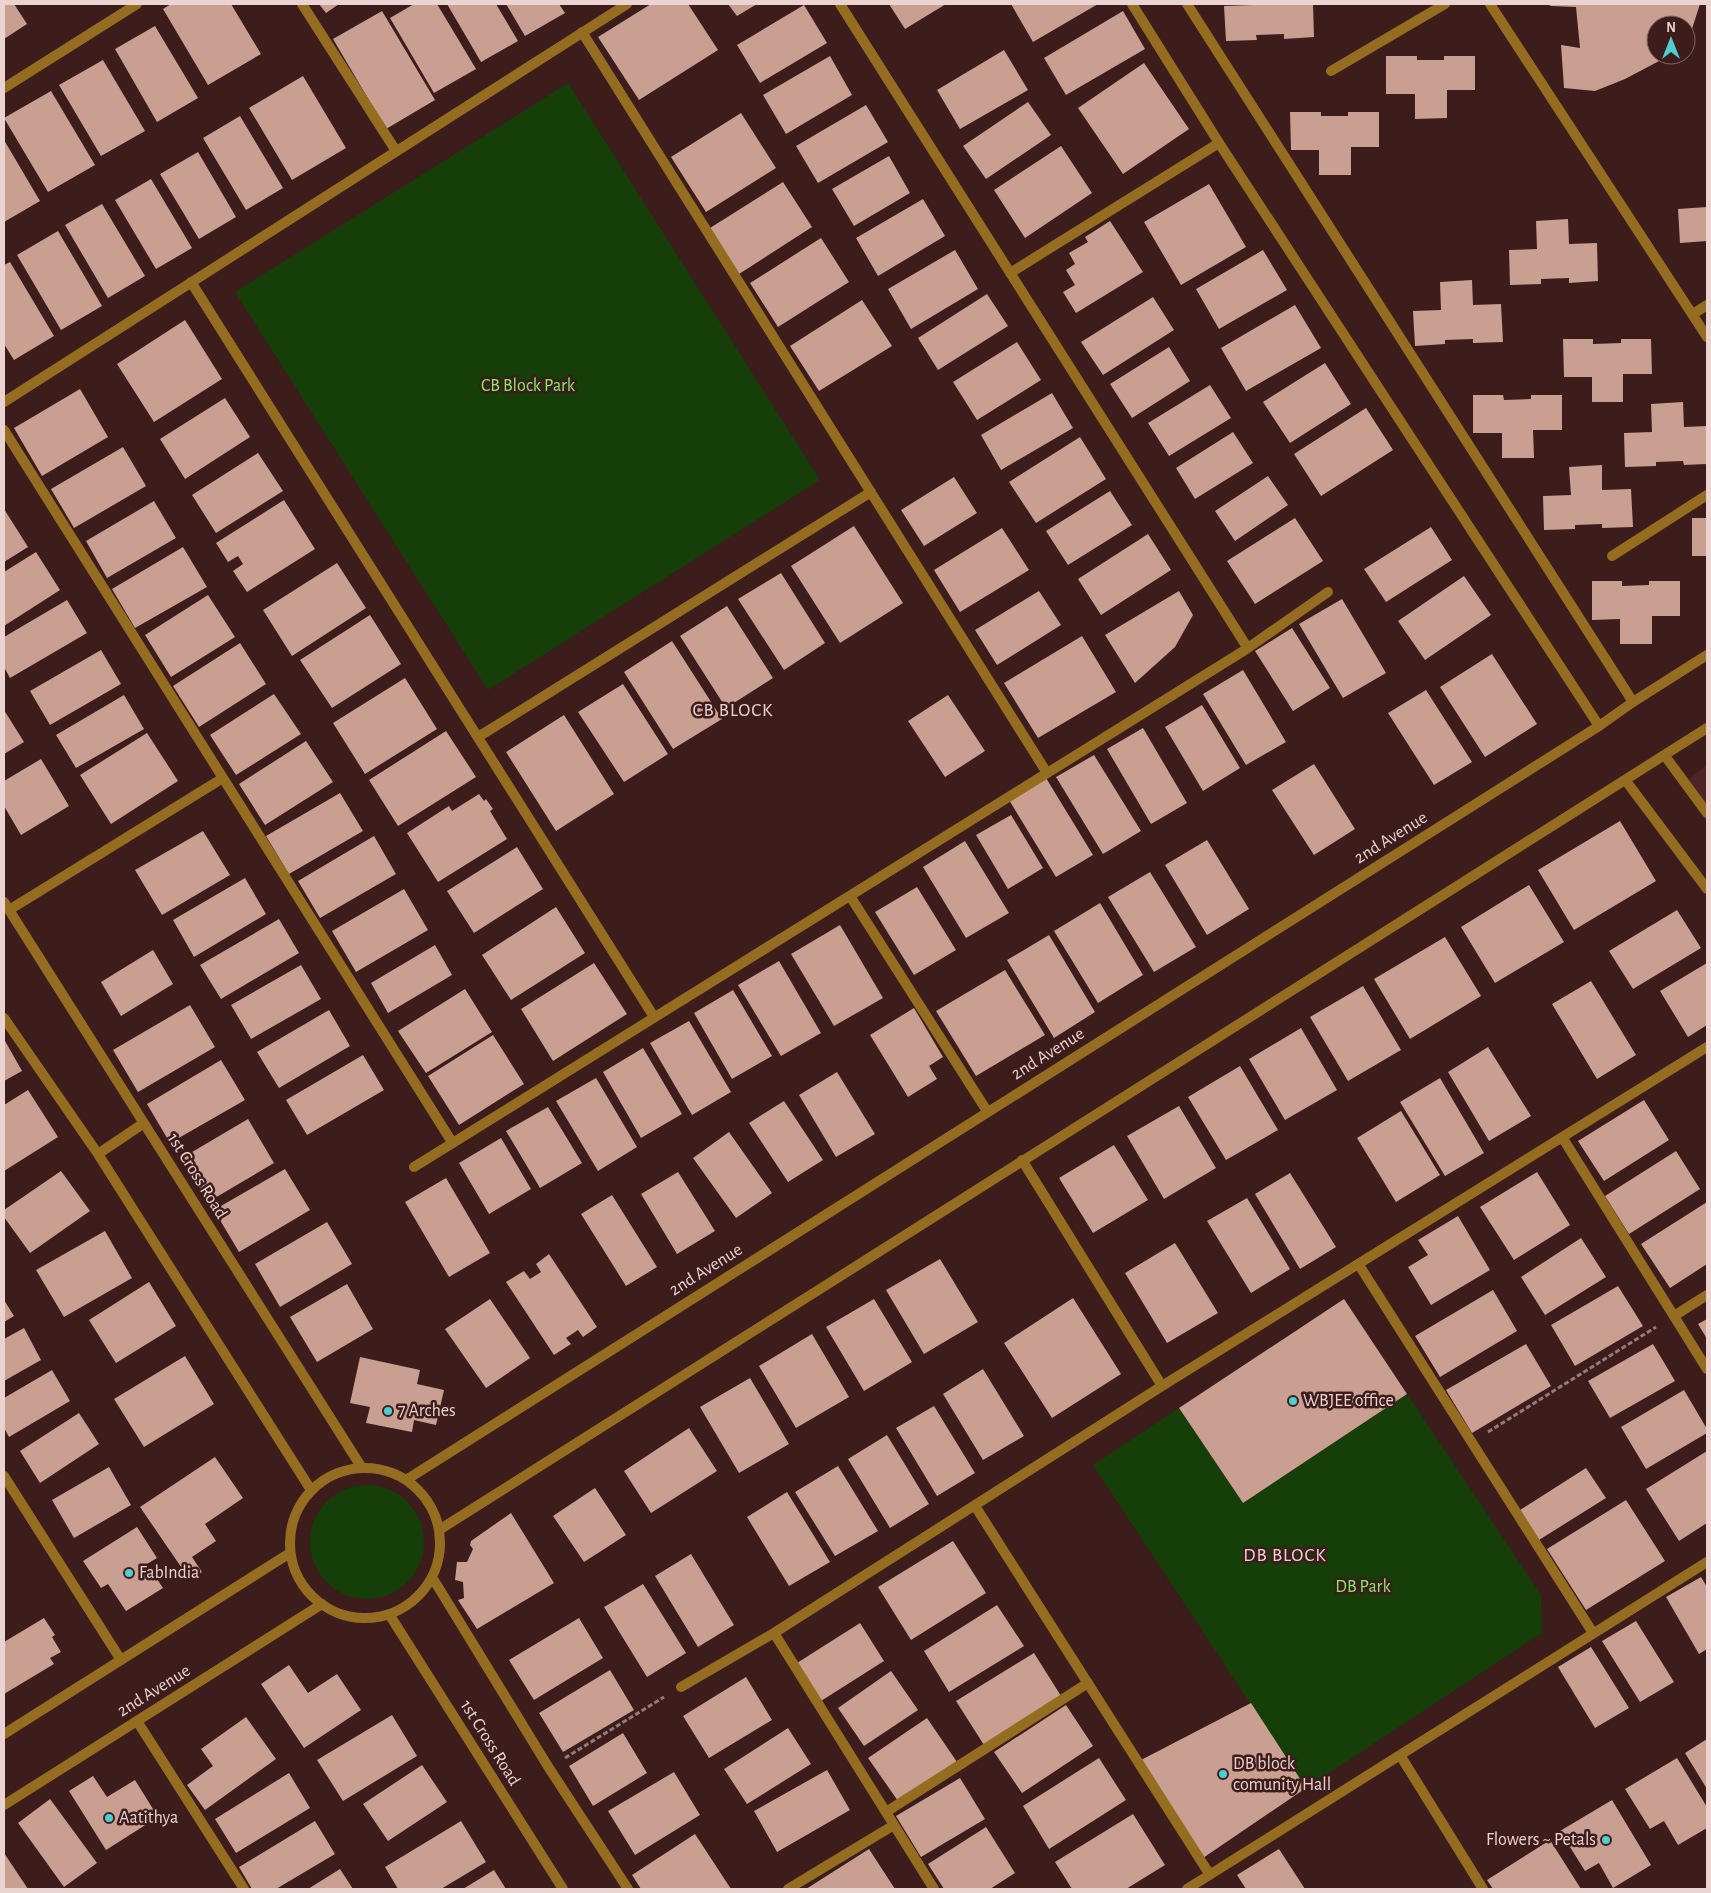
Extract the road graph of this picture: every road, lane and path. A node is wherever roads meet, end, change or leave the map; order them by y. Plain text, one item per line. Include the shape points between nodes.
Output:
1 (137, 4) edge
2 (302, 4) edge
3 (626, 4) edge
4 (840, 4) edge
5 (1132, 4) edge
6 (1187, 4) edge
7 (1445, 4) edge
8 (1490, 4) edge
9 (582, 32) junction
10 (1331, 71) dead end
11 (4, 88) edge
12 (1219, 143) junction
13 (396, 151) junction
14 (1010, 273) junction
15 (191, 282) junction
16 (1707, 305) edge
17 (1693, 314) junction
18 (1707, 337) edge
19 (4, 402) edge
20 (4, 430) edge
21 (871, 492) junction
22 (1707, 495) edge
23 (1612, 556) dead end
24 (1328, 592) dead end
25 (1247, 647) junction
26 (1707, 655) edge
27 (1633, 702) junction
28 (1599, 726) junction
29 (1707, 728) edge
30 (478, 737) junction
31 (1665, 756) junction
32 (1047, 773) junction
33 (223, 778) junction
34 (1626, 781) junction
35 (1707, 813) edge
36 (1707, 889) edge
37 (850, 896) junction
38 (6, 906) edge
39 (654, 1017) junction
40 (4, 1018) edge
41 (1707, 1047) edge
42 (987, 1111) junction
43 (144, 1123) junction
44 (1562, 1137) junction
45 (452, 1142) junction
46 (98, 1154) junction
47 (1022, 1160) junction
48 (414, 1167) dead end
49 (1358, 1265) junction
50 (1707, 1295) edge
51 (1674, 1316) junction
52 (1707, 1369) edge
53 (1162, 1386) junction
54 (1472, 1443) junction
55 (362, 1468) junction
56 (5, 1480) edge
57 (406, 1480) junction
58 (311, 1490) junction
59 (976, 1506) junction
60 (439, 1530) junction
61 (290, 1552) junction
62 (1707, 1562) edge
63 (432, 1577) junction
64 (322, 1604) junction
65 (389, 1614) junction
66 (774, 1633) junction
67 (1593, 1633) junction
68 (121, 1660) junction
69 (1088, 1683) junction
70 (681, 1686) joint
71 (137, 1720) junction
72 (4, 1734) edge
73 (1400, 1755) junction
74 (550, 1768) junction
75 (4, 1805) edge
76 (886, 1812) junction
77 (894, 1825) junction
78 (1210, 1875) junction
79 (244, 1889) edge
80 (563, 1889) edge
81 (628, 1889) edge
82 (788, 1889) edge
83 (934, 1889) edge
84 (1187, 1889) edge
85 (1483, 1889) edge

1 - 11 street
2 - 13 street
3 - 9 street
4 - 14 street
5 - 12 street
6 - 27 street
7 - 10 street
8 - 17 street
9 - 13 street
9 - 21 street
12 - 14 street
12 - 28 street
13 - 15 street
14 - 25 street
15 - 19 street
15 - 30 street
16 - 17 street
17 - 18 street
20 - 33 street
21 - 30 street
21 - 32 street
22 - 23 street
24 - 25 street
25 - 32 street
26 - 27 street, 2nd Avenue
27 - 28 street, 2nd Avenue
28 - 42 street, 2nd Avenue
29 - 31 street
30 - 39 street
31 - 34 street
31 - 35 street
32 - 37 street
33 - 38 street
33 - 45 street
34 - 36 street
34 - 47 street
37 - 39 street
37 - 42 street
38 - 43 street, 1st Cross Road
39 - 45 street
40 - 46 street
41 - 44 street
42 - 57 street, 2nd Avenue
43 - 46 street
43 - 55 street, 1st Cross Road
44 - 49 street
44 - 51 street
45 - 48 street
46 - 58 street
47 - 53 street
47 - 60 street
49 - 53 street
49 - 54 street
50 - 51 street
51 - 52 street
51 - 54 path
53 - 59 street
54 - 67 street
55 - 57 street via 392,1473
55 - 58 street via 343,1471
56 - 68 street
57 - 60 street via 428,1501
58 - 61 street via 293,1519
59 - 66 street
59 - 69 street
60 - 63 street via 439,1554
61 - 64 street via 300,1582
61 - 68 street
62 - 67 street
63 - 65 street via 406,1606
63 - 74 street
64 - 65 street via 337,1613 354,1617 372,1618
64 - 71 street, 2nd Avenue
65 - 80 street, 1st Cross Road
66 - 70 street
66 - 76 street
67 - 73 street
68 - 72 street
69 - 76 street
69 - 78 street
70 - 74 path
71 - 75 street, 2nd Avenue
71 - 79 street
73 - 78 street
73 - 85 street
74 - 81 street
76 - 77 street
77 - 82 street
77 - 83 street
78 - 84 street

